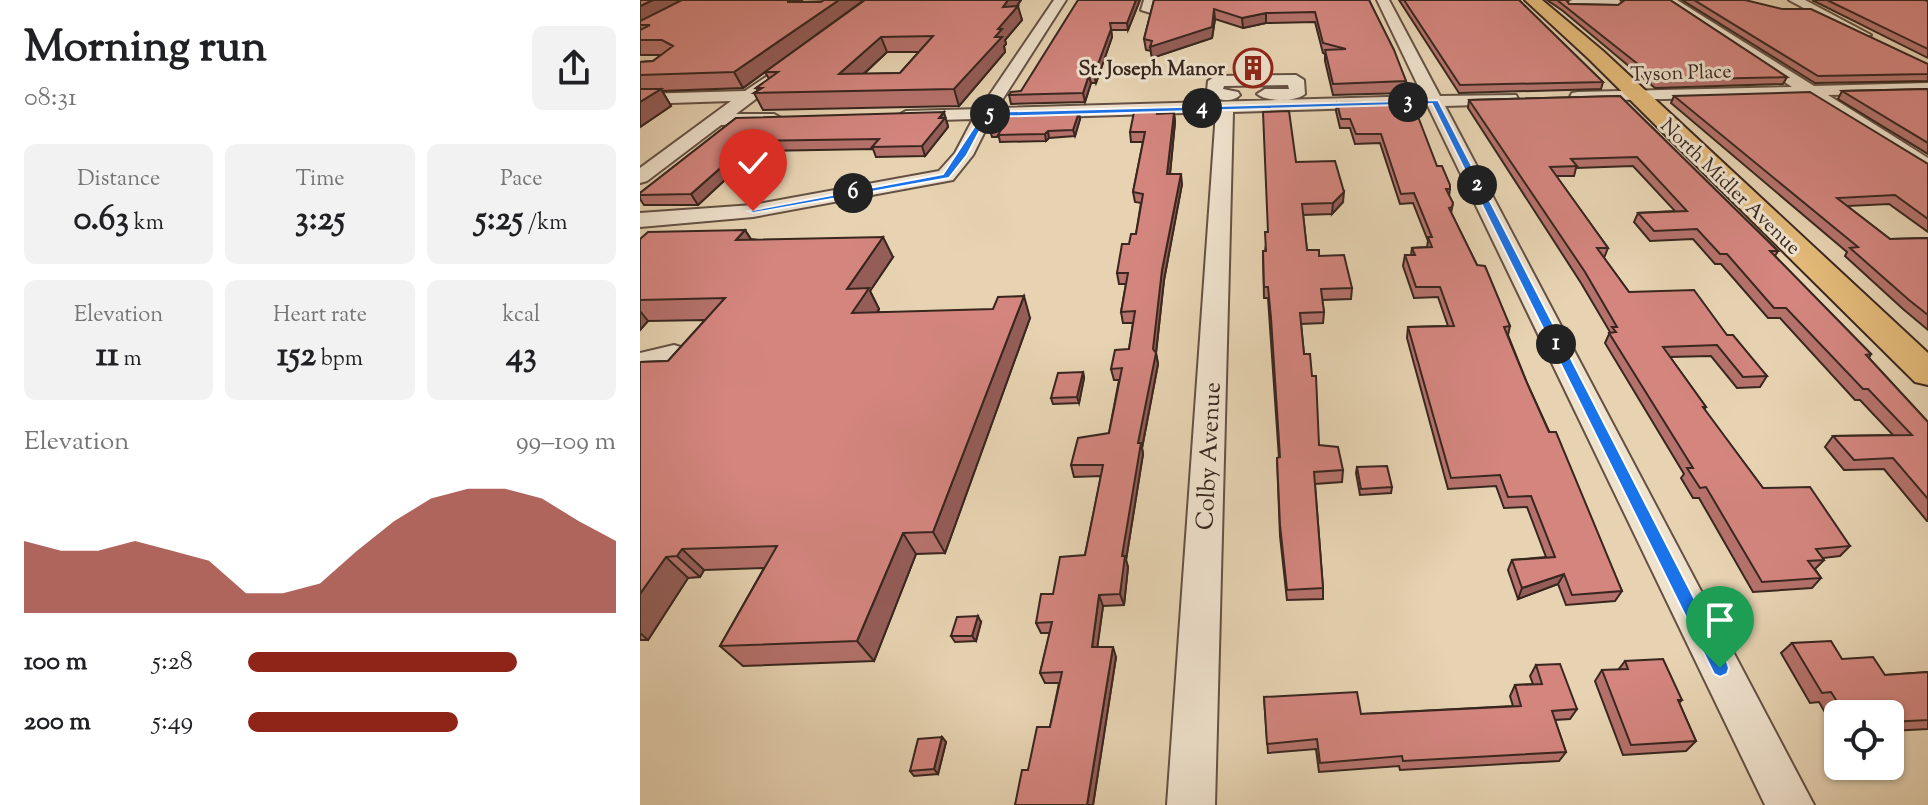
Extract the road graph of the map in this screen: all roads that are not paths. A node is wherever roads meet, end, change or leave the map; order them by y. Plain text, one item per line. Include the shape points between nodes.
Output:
1 (1060, 0) edge
2 (1383, 0) edge
3 (1533, 0) edge
4 (1611, 0) edge
5 (1795, 0) edge
6 (1670, 1) edge
7 (1698, 1) edge
8 (1572, 4) edge
9 (1780, 8) edge
10 (1811, 8) junction
11 (1876, 41) edge
12 (807, 54) edge
13 (1928, 88) edge
14 (1811, 91) junction
15 (750, 96) junction
16 (1638, 96) junction
17 (1560, 98) edge
18 (640, 99) edge
19 (1529, 99) edge
20 (1435, 101) junction
21 (1229, 103) junction
22 (984, 115) junction
23 (890, 117) edge
24 (786, 119) edge
25 (716, 120) junction
26 (1928, 167) edge
27 (640, 177) edge
28 (640, 220) edge
29 (674, 354) edge
30 (640, 362) edge
31 (1928, 373) edge
32 (1191, 805) edge
33 (1790, 805) edge

1 - 22 street
2 - 20 street
3 - 16 main road, North Midler Avenue
4 - 8 street via 1616,4
5 - 10 street
6 - 7 street
6 - 14 street
9 - 10 street
10 - 11 street
12 - 15 street
13 - 14 street, Tyson Place
14 - 16 street, Tyson Place
14 - 26 street
15 - 18 street
15 - 25 street
16 - 17 street, Tyson Place
16 - 31 main road, North Midler Avenue
19 - 20 street
20 - 21 street
20 - 33 street
21 - 22 street
21 - 32 street, Colby Avenue
22 - 23 street
22 - 28 street via 946,176 753,211
24 - 25 street
25 - 27 street
29 - 30 street

